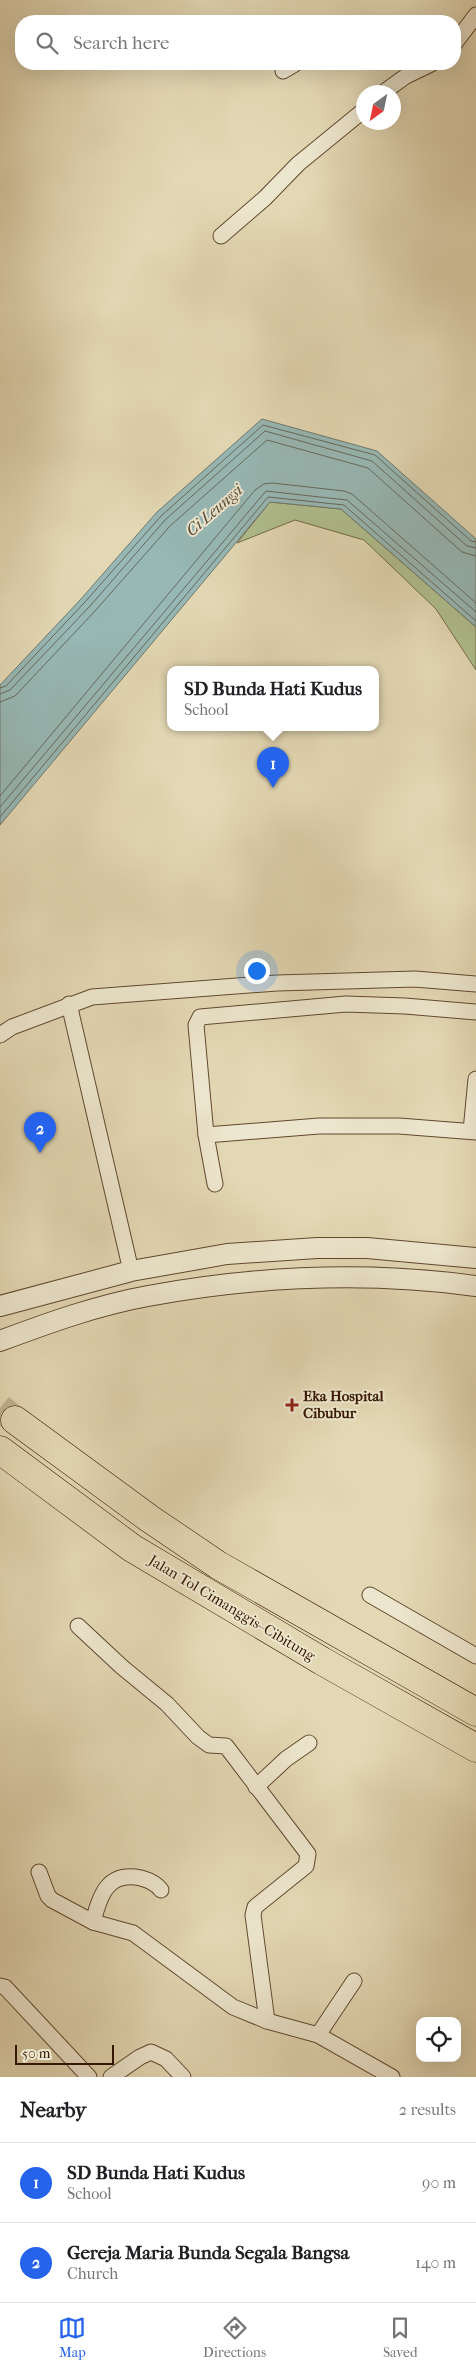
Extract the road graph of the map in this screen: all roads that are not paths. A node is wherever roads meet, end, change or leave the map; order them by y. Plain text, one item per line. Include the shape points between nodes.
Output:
1 (476, 14) edge
2 (461, 35) edge
3 (401, 70) edge
4 (389, 85) edge
5 (356, 117) edge
6 (221, 236) dead end
7 (476, 984) edge
8 (69, 1004) junction
9 (476, 1012) edge
10 (0, 1035) edge
11 (476, 1080) edge
12 (474, 1131) edge
13 (206, 1136) junction
14 (215, 1184) dead end
15 (476, 1258) edge
16 (131, 1272) junction
17 (476, 1286) edge
18 (0, 1306) edge
19 (0, 1341) edge
20 (15, 1420) tunnel mouth
21 (0, 1450) edge
22 (370, 1595) dead end
23 (78, 1626) dead end
24 (476, 1656) edge
25 (476, 1712) edge
26 (309, 1743) dead end
27 (476, 1749) edge
28 (256, 1787) junction
29 (39, 1872) dead end
30 (162, 1890) dead end
31 (93, 1922) junction
32 (354, 1981) dead end
33 (0, 1986) edge
34 (267, 2021) junction
35 (318, 2035) junction
36 (89, 2077) edge
37 (111, 2077) edge
38 (183, 2077) edge
39 (392, 2077) edge

1 - 2 street
3 - 4 street
5 - 6 street via 298,164
7 - 8 street via 415,979 277,983 92,996
8 - 10 street
8 - 16 street
9 - 13 street via 346,1004 200,1017 196,1025
11 - 12 street
12 - 13 street via 399,1126 319,1126
13 - 14 street
15 - 16 street via 367,1248 318,1248 227,1254
16 - 18 street
17 - 19 street via 428,1279 268,1279 147,1296 62,1318
20 - 25 highway, Jalan Tol Cimanggis–Cibitung via 218,1565
21 - 27 highway, Jalan Tol Cimanggis–Cibitung via 132,1548
22 - 24 street
23 - 28 street via 167,1704 198,1738 209,1745 226,1746
26 - 28 street
28 - 34 street via 308,1854 306,1866 256,1907 253,1915
29 - 31 street via 52,1900
30 - 31 street via 145,1879 117,1878 104,1893
31 - 34 street via 132,1933 233,2006
32 - 35 street
33 - 36 street via 5,1987
34 - 35 street
35 - 39 street
37 - 38 street via 152,2052 166,2059

